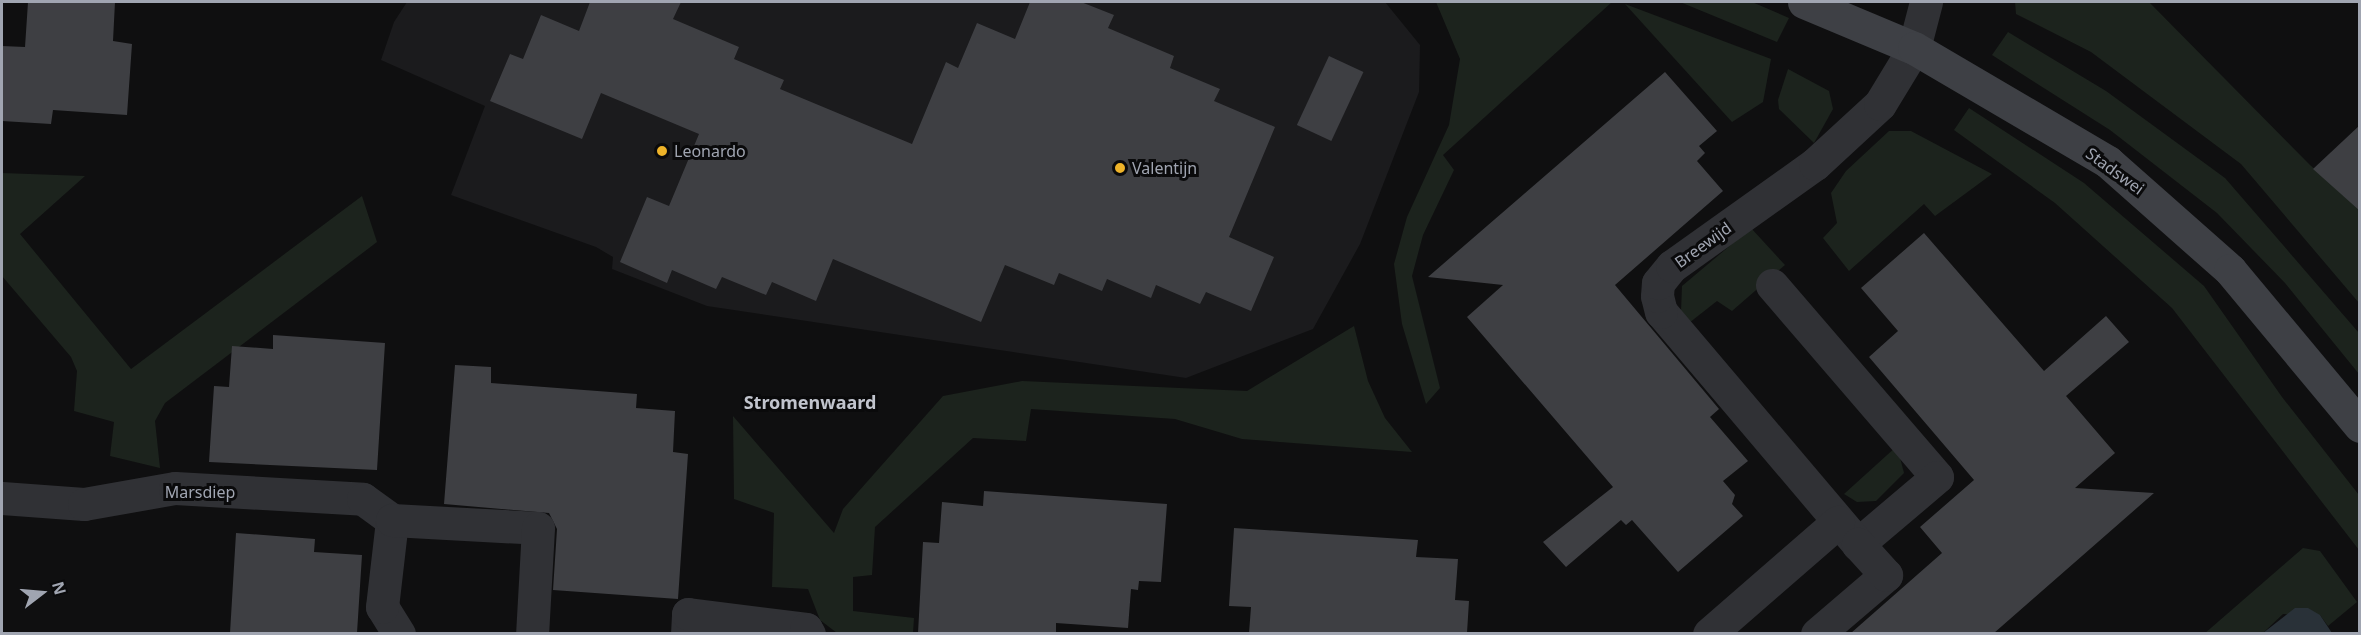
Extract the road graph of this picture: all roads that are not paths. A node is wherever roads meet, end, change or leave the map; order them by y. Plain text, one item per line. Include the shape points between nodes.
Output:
1 (1804, 2) edge
2 (1926, 2) edge
3 (1914, 48) junction
4 (1773, 285) dead end
5 (2360, 426) edge
6 (2, 498) edge
7 (392, 519) junction
8 (1848, 533) junction
9 (399, 633) edge
10 (532, 633) edge
11 (687, 633) edge
12 (809, 633) edge
13 (1709, 633) edge
14 (1817, 633) edge

1 - 3 street, Stadswei
2 - 3 street, Breewijd
3 - 5 street, Stadswei via 2108,162 2172,216 2230,270
3 - 8 street, Breewijd via 1880,104 1815,164 1672,266 1658,283 1661,312
4 - 8 street via 1937,477
6 - 7 street, Marsdiep via 84,504 187,489 363,499
7 - 9 street via 382,606
7 - 10 street via 538,528
8 - 13 street
8 - 14 street, Breewijd via 1886,575
11 - 12 street via 688,614 806,629

